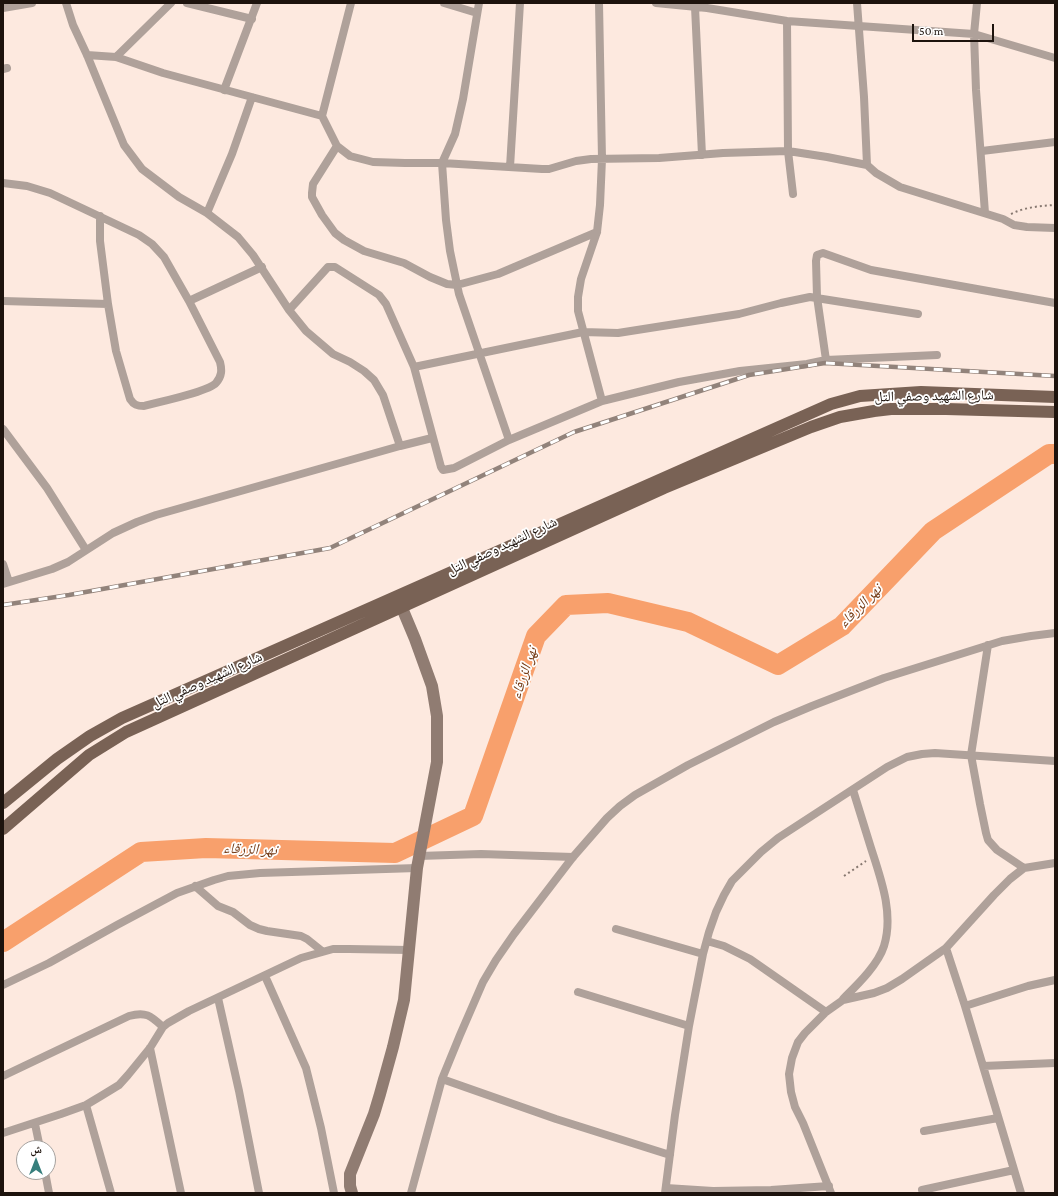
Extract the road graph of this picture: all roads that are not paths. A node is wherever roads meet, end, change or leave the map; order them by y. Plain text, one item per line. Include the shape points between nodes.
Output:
1 (32, 3) edge
2 (66, 3) edge
3 (171, 3) edge
4 (187, 3) edge
5 (256, 3) edge
6 (351, 3) edge
7 (444, 3) edge
8 (479, 3) edge
9 (520, 3) edge
10 (599, 3) edge
11 (656, 3) edge
12 (857, 3) edge
13 (977, 3) edge
14 (707, 6) edge
15 (695, 7) junction
16 (3, 8) edge
17 (477, 13) junction
18 (252, 18) junction
19 (787, 21) junction
20 (859, 26) junction
21 (974, 34) junction
22 (87, 56) junction
23 (116, 57) junction
24 (1055, 58) edge
25 (224, 90) junction
26 (252, 97) junction
27 (322, 116) junction
28 (1055, 142) edge
29 (337, 146) junction
30 (788, 152) junction
31 (982, 152) junction
32 (702, 155) junction
33 (602, 159) junction
34 (442, 163) junction
35 (867, 164) junction
36 (510, 167) junction
37 (3, 183) edge
38 (793, 194) dead end
39 (207, 213) junction
40 (985, 213) junction
41 (100, 216) junction
42 (1055, 228) edge
43 (597, 232) junction
44 (262, 267) junction
45 (457, 285) junction
46 (817, 297) junction
47 (3, 301) edge
48 (189, 301) junction
49 (1055, 303) edge
50 (108, 304) junction
51 (289, 310) junction
52 (918, 314) dead end
53 (583, 332) junction
54 (480, 354) junction
55 (937, 355) dead end
56 (826, 360) junction
57 (414, 367) junction
58 (872, 394) junction
59 (1055, 397) edge
60 (602, 401) junction
61 (874, 411) junction
62 (1055, 412) edge
63 (3, 428) edge
64 (432, 438) junction
65 (509, 440) junction
66 (400, 446) junction
67 (86, 550) junction
68 (3, 564) edge
69 (6, 583) edge
70 (402, 608) junction
71 (1055, 633) edge
72 (988, 645) junction
73 (972, 755) junction
74 (1055, 761) edge
75 (29, 781) junction
76 (853, 790) junction
77 (41, 796) junction
78 (3, 803) edge
79 (3, 829) edge
80 (573, 857) junction
81 (418, 862) junction
82 (1055, 863) edge
83 (1024, 868) junction
84 (195, 886) junction
85 (616, 929) dead end
86 (707, 941) junction
87 (946, 948) junction
88 (409, 950) junction
89 (322, 951) junction
90 (703, 954) junction
91 (265, 976) junction
92 (1055, 980) edge
93 (3, 985) edge
94 (578, 992) dead end
95 (218, 998) junction
96 (843, 1000) junction
97 (966, 1006) junction
98 (826, 1012) junction
99 (689, 1026) junction
100 (163, 1027) junction
101 (150, 1048) junction
102 (1055, 1063) edge
103 (983, 1066) junction
104 (3, 1076) edge
105 (442, 1079) junction
106 (86, 1105) junction
107 (998, 1118) junction
108 (35, 1124) junction
109 (924, 1131) dead end
110 (3, 1133) edge
111 (38, 1140) edge
112 (670, 1155) junction
113 (1014, 1170) junction
114 (47, 1180) edge
115 (830, 1190) edge
116 (922, 1190) dead end
117 (666, 1191) edge
118 (49, 1193) edge
119 (111, 1193) edge
120 (181, 1193) edge
121 (259, 1193) edge
122 (334, 1193) edge
123 (350, 1193) edge
124 (411, 1193) edge
125 (1021, 1193) edge

1 - 16 street
2 - 22 street
3 - 23 street
4 - 18 street
5 - 18 street
6 - 27 street
7 - 17 street
8 - 17 street
9 - 36 street
10 - 33 street
11 - 15 street
12 - 20 street
13 - 21 street
14 - 15 street
14 - 19 street
15 - 32 street
17 - 34 street via 455,134
18 - 25 street
19 - 20 street
19 - 30 street
20 - 21 street
20 - 35 street
21 - 24 street
21 - 31 street
22 - 23 street
22 - 39 street via 124,145 132,157 142,169 179,197
23 - 25 street
25 - 26 street
26 - 27 street
26 - 39 street
27 - 29 street
28 - 31 street
29 - 34 street via 350,156 373,162
29 - 45 street via 312,189 314,201 335,233 364,251 404,263 438,281
30 - 32 street
30 - 35 street
30 - 38 street
31 - 40 street
32 - 33 street
33 - 36 street via 576,161 549,169
33 - 43 street
34 - 36 street
34 - 45 street via 446,220
35 - 40 street via 876,173 900,187
37 - 41 street via 27,186 50,193
39 - 44 street via 238,237
40 - 42 street via 1014,225
41 - 48 street via 152,244 164,257
41 - 50 street via 100,241
43 - 45 street via 498,274
43 - 53 street via 581,279 578,297
44 - 48 street
44 - 51 street
45 - 54 street
46 - 49 street via 816,257 823,252 871,270
46 - 52 street
46 - 53 street via 802,298 739,314 618,333
46 - 56 street
47 - 50 street
48 - 50 street via 220,362 220,376 216,383 206,389 144,406 134,404 130,399 116,351
51 - 57 street via 328,267 335,267 379,294
51 - 66 street via 317,341 333,354 358,366 374,380 384,395
53 - 54 street
53 - 60 street
54 - 57 street
54 - 65 street
55 - 56 street
56 - 60 street via 679,382
57 - 64 street
58 - 59 main road, شارع الشهيد وصفي التل via 922,392
58 - 61 main road
58 - 75 main road, شارع الشهيد وصفي التل via 831,404 164,698 90,736
60 - 65 street
61 - 62 main road, شارع الشهيد وصفي التل via 946,409
61 - 70 main road, شارع الشهيد وصفي التل via 840,417 811,427 686,479
63 - 67 street via 47,488
64 - 65 street via 444,470 454,468
64 - 66 street
66 - 67 street via 156,515 113,532
67 - 69 street via 52,569
68 - 69 street
70 - 77 main road, شارع الشهيد وصفي التل via 126,732 89,754
70 - 81 street via 432,686 438,731 436,770
71 - 72 street
72 - 73 street
72 - 80 street via 884,678 812,706 688,765 647,787 620,806
73 - 74 street
73 - 76 street via 935,753 907,757
73 - 83 street via 988,840 1003,855
75 - 77 main road
75 - 78 main road, شارع الشهيد وصفي التل
76 - 86 street via 778,838 742,870 724,895
76 - 96 street via 884,890 888,915 884,947 862,981
77 - 79 main road, شارع الشهيد وصفي التل
80 - 81 street via 481,854
80 - 105 street via 514,934 483,982
81 - 84 street via 228,876
81 - 88 street
82 - 83 street
83 - 87 street via 994,894
84 - 89 street via 218,906 233,912 250,925 267,931 307,938
84 - 93 street via 177,893 49,963
85 - 90 street
86 - 90 street
86 - 98 street via 750,959
87 - 96 street via 887,988
87 - 97 street
88 - 89 street
88 - 123 street via 407,982 399,1025 374,1114 350,1174
89 - 91 street via 301,958
90 - 99 street
91 - 95 street
91 - 122 street via 306,1068
92 - 97 street
94 - 99 street
95 - 100 street via 189,1011
95 - 121 street
96 - 98 street
97 - 103 street
98 - 115 street via 798,1042 789,1074 795,1107
99 - 112 street
100 - 101 street
100 - 104 street via 146,1014 130,1016
101 - 106 street via 118,1085
101 - 120 street
102 - 103 street
103 - 107 street
105 - 112 street
105 - 124 street
106 - 108 street
106 - 119 street
107 - 109 street
107 - 113 street
108 - 110 street
108 - 111 street
112 - 117 street
113 - 116 street
113 - 125 street
114 - 118 street
115 - 117 street

